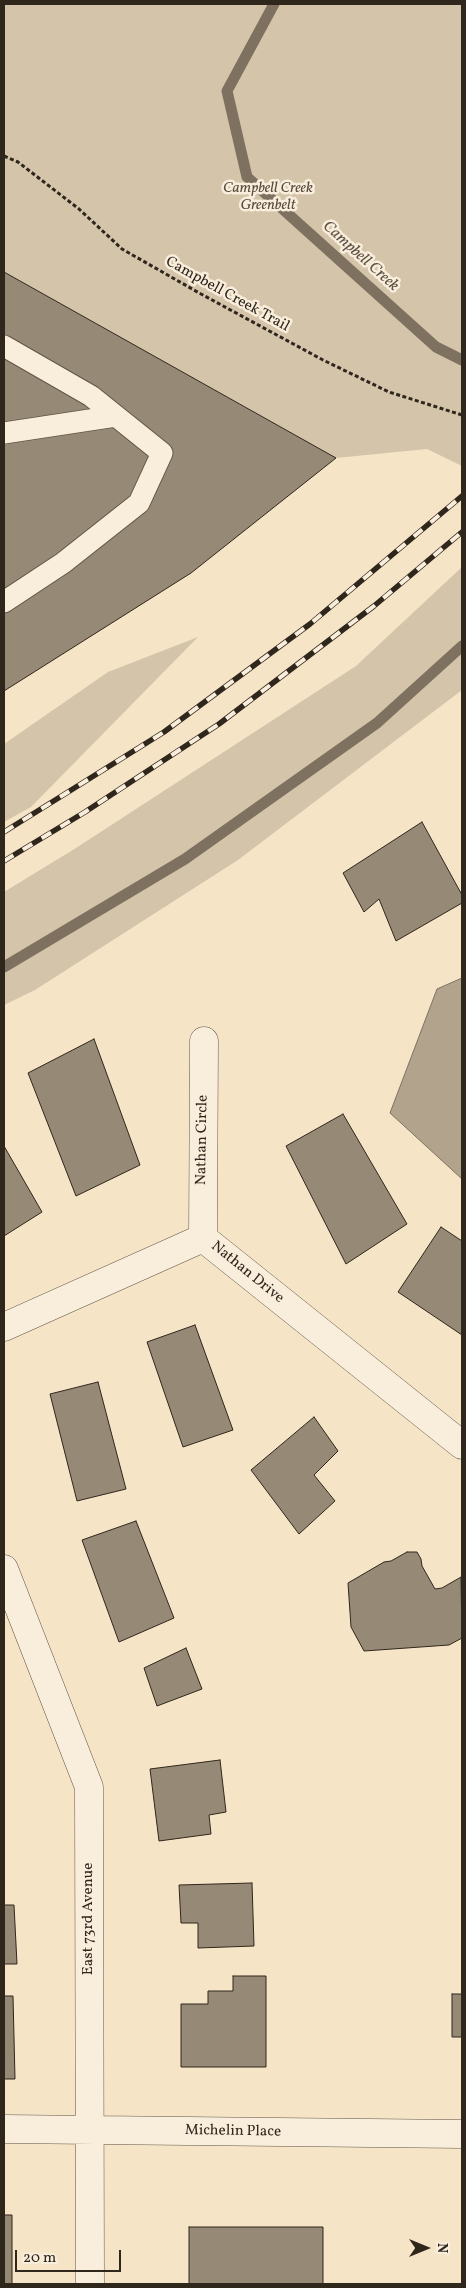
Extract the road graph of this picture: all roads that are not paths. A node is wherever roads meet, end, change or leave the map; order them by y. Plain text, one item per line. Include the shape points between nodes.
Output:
1 (4, 346) edge
2 (116, 416) junction
3 (4, 433) edge
4 (9, 596) edge
5 (204, 1041) dead end
6 (202, 1238) junction
7 (4, 1327) edge
8 (462, 1445) edge
9 (4, 1570) edge
10 (4, 2129) edge
11 (90, 2131) junction
12 (462, 2134) edge
13 (90, 2284) edge

1 - 2 lane via 91,396
2 - 3 lane
2 - 4 lane via 162,452 139,503 63,563
5 - 6 street, Nathan Circle
6 - 7 street, Nathan Drive
6 - 8 street, Nathan Drive
9 - 11 street, East 73rd Avenue via 89,1787
10 - 11 street, Michelin Place
11 - 12 street, Michelin Place
11 - 13 street, East 73rd Avenue

